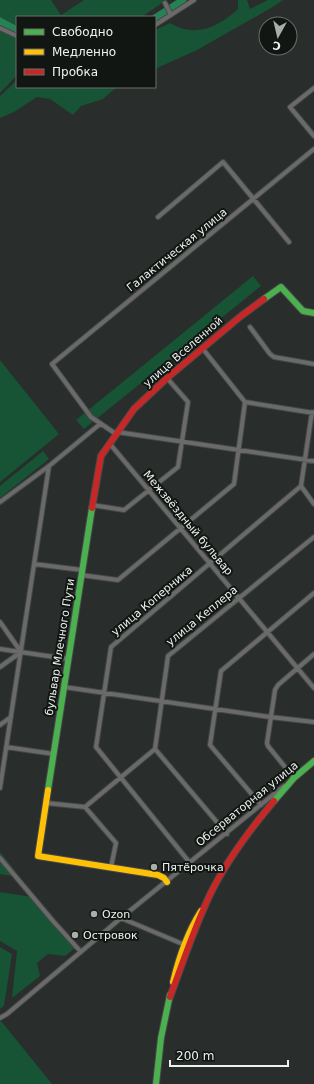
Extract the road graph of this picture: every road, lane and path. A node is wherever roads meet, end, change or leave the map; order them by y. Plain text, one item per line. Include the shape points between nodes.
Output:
1 (194, 0) edge
2 (165, 3) dead end
3 (171, 15) junction
4 (156, 24) edge
5 (0, 28) edge
6 (16, 36) edge
7 (314, 88) edge
8 (314, 136) edge
9 (314, 149) edge
10 (254, 199) junction
11 (158, 217) dead end
12 (289, 242) dead end
13 (314, 313) edge
14 (250, 327) dead end
15 (203, 350) junction
16 (314, 364) edge
17 (167, 378) junction
18 (245, 402) junction
19 (313, 412) edge
20 (100, 424) junction
21 (117, 433) junction
22 (182, 440) junction
23 (110, 444) junction
24 (239, 449) junction
25 (305, 458) junction
26 (314, 460) edge
27 (48, 466) junction
28 (301, 486) junction
29 (149, 491) junction
30 (0, 502) edge
31 (314, 504) edge
32 (92, 505) junction
33 (180, 529) junction
34 (314, 537) edge
35 (34, 564) junction
36 (210, 564) junction
37 (82, 573) junction
38 (314, 593) edge
39 (239, 598) junction
40 (0, 622) edge
41 (268, 632) junction
42 (0, 649) edge
43 (21, 652) junction
44 (314, 654) edge
45 (68, 659) junction
46 (0, 667) edge
47 (297, 668) junction
48 (64, 687) junction
49 (314, 688) edge
50 (104, 693) junction
51 (162, 701) junction
52 (216, 709) junction
53 (11, 716) junction
54 (270, 717) junction
55 (314, 722) edge
56 (0, 725) edge
57 (6, 747) junction
58 (155, 748) junction
59 (54, 754) junction
60 (314, 761) edge
61 (1, 769) edge
62 (121, 777) junction
63 (294, 778) junction
64 (0, 788) edge
65 (46, 803) junction
66 (261, 805) junction
67 (85, 806) junction
68 (227, 834) junction
69 (0, 858) edge
70 (190, 863) junction
71 (111, 868) junction
72 (167, 882) junction
73 (121, 918) junction
74 (187, 945) junction
75 (81, 952) junction
76 (1, 1018) edge
77 (156, 1084) edge

1 - 3 street
2 - 3 street
3 - 4 street
5 - 6 street
7 - 8 street via 290,107
9 - 10 street, Галактическая улица
10 - 11 street via 223,162
10 - 12 street
10 - 20 street, Галактическая улица via 52,364 91,417
13 - 15 street, улица Вселенной via 303,311 281,287 241,316
14 - 16 street via 274,357
15 - 17 street, улица Вселенной
15 - 18 street
17 - 21 street, улица Вселенной via 134,409
17 - 22 street via 188,402
18 - 19 street
18 - 24 street
19 - 25 street
20 - 21 street
20 - 27 street
21 - 22 street
21 - 23 street, улица Вселенной
22 - 24 street
22 - 29 street via 178,467
23 - 29 street, Межзвёздный бульвар
23 - 32 street, бульвар Млечного Пути via 101,456
24 - 25 street
24 - 33 street via 234,484
25 - 26 street
25 - 28 street
27 - 30 street
27 - 35 street
28 - 31 street
28 - 36 street, улица Коперника
29 - 32 street via 124,510
29 - 33 street, Межзвёздный бульвар
32 - 37 street, бульвар Млечного Пути
33 - 36 street, Межзвёздный бульвар
33 - 37 street via 118,580
34 - 39 street, улица Кеплера
35 - 37 street
35 - 43 street
36 - 39 street, Межзвёздный бульвар
36 - 50 street, улица Коперника via 111,647
37 - 45 street, бульвар Млечного Пути
38 - 41 street
39 - 41 street, Межзвёздный бульвар
39 - 51 street, улица Кеплера via 168,656
40 - 43 street
41 - 47 street, Межзвёздный бульвар
41 - 52 street via 221,671
42 - 43 street
43 - 45 street
43 - 46 street
43 - 53 street
44 - 47 street
45 - 48 street, бульвар Млечного Пути
47 - 49 street, Межзвёздный бульвар
47 - 54 street via 275,690
48 - 50 street
48 - 59 street, бульвар Млечного Пути
50 - 51 street
50 - 62 street, улица Коперника via 96,747
51 - 52 street
51 - 58 street, улица Кеплера
52 - 54 street
52 - 66 street via 210,745
53 - 56 street
53 - 57 street
54 - 55 street
54 - 63 street via 268,746
57 - 59 street
57 - 61 street
58 - 62 street
58 - 68 street
59 - 65 street, бульвар Млечного Пути
60 - 63 street, Обсерваторная улица
61 - 64 street
62 - 67 street
62 - 70 street, улица Коперника
63 - 66 street, Обсерваторная улица
63 - 74 street via 250,830 222,873
65 - 67 street
65 - 71 street, бульвар Млечного Пути via 38,856
66 - 68 street, Обсерваторная улица
67 - 71 street via 116,843
68 - 70 street, Обсерваторная улица
69 - 75 street
70 - 72 street, Обсерваторная улица
71 - 72 street via 158,875
72 - 73 street, Обсерваторная улица
73 - 74 street
73 - 75 street, Обсерваторная улица
74 - 77 street via 170,997 161,1038
75 - 76 street, Обсерваторная улица

